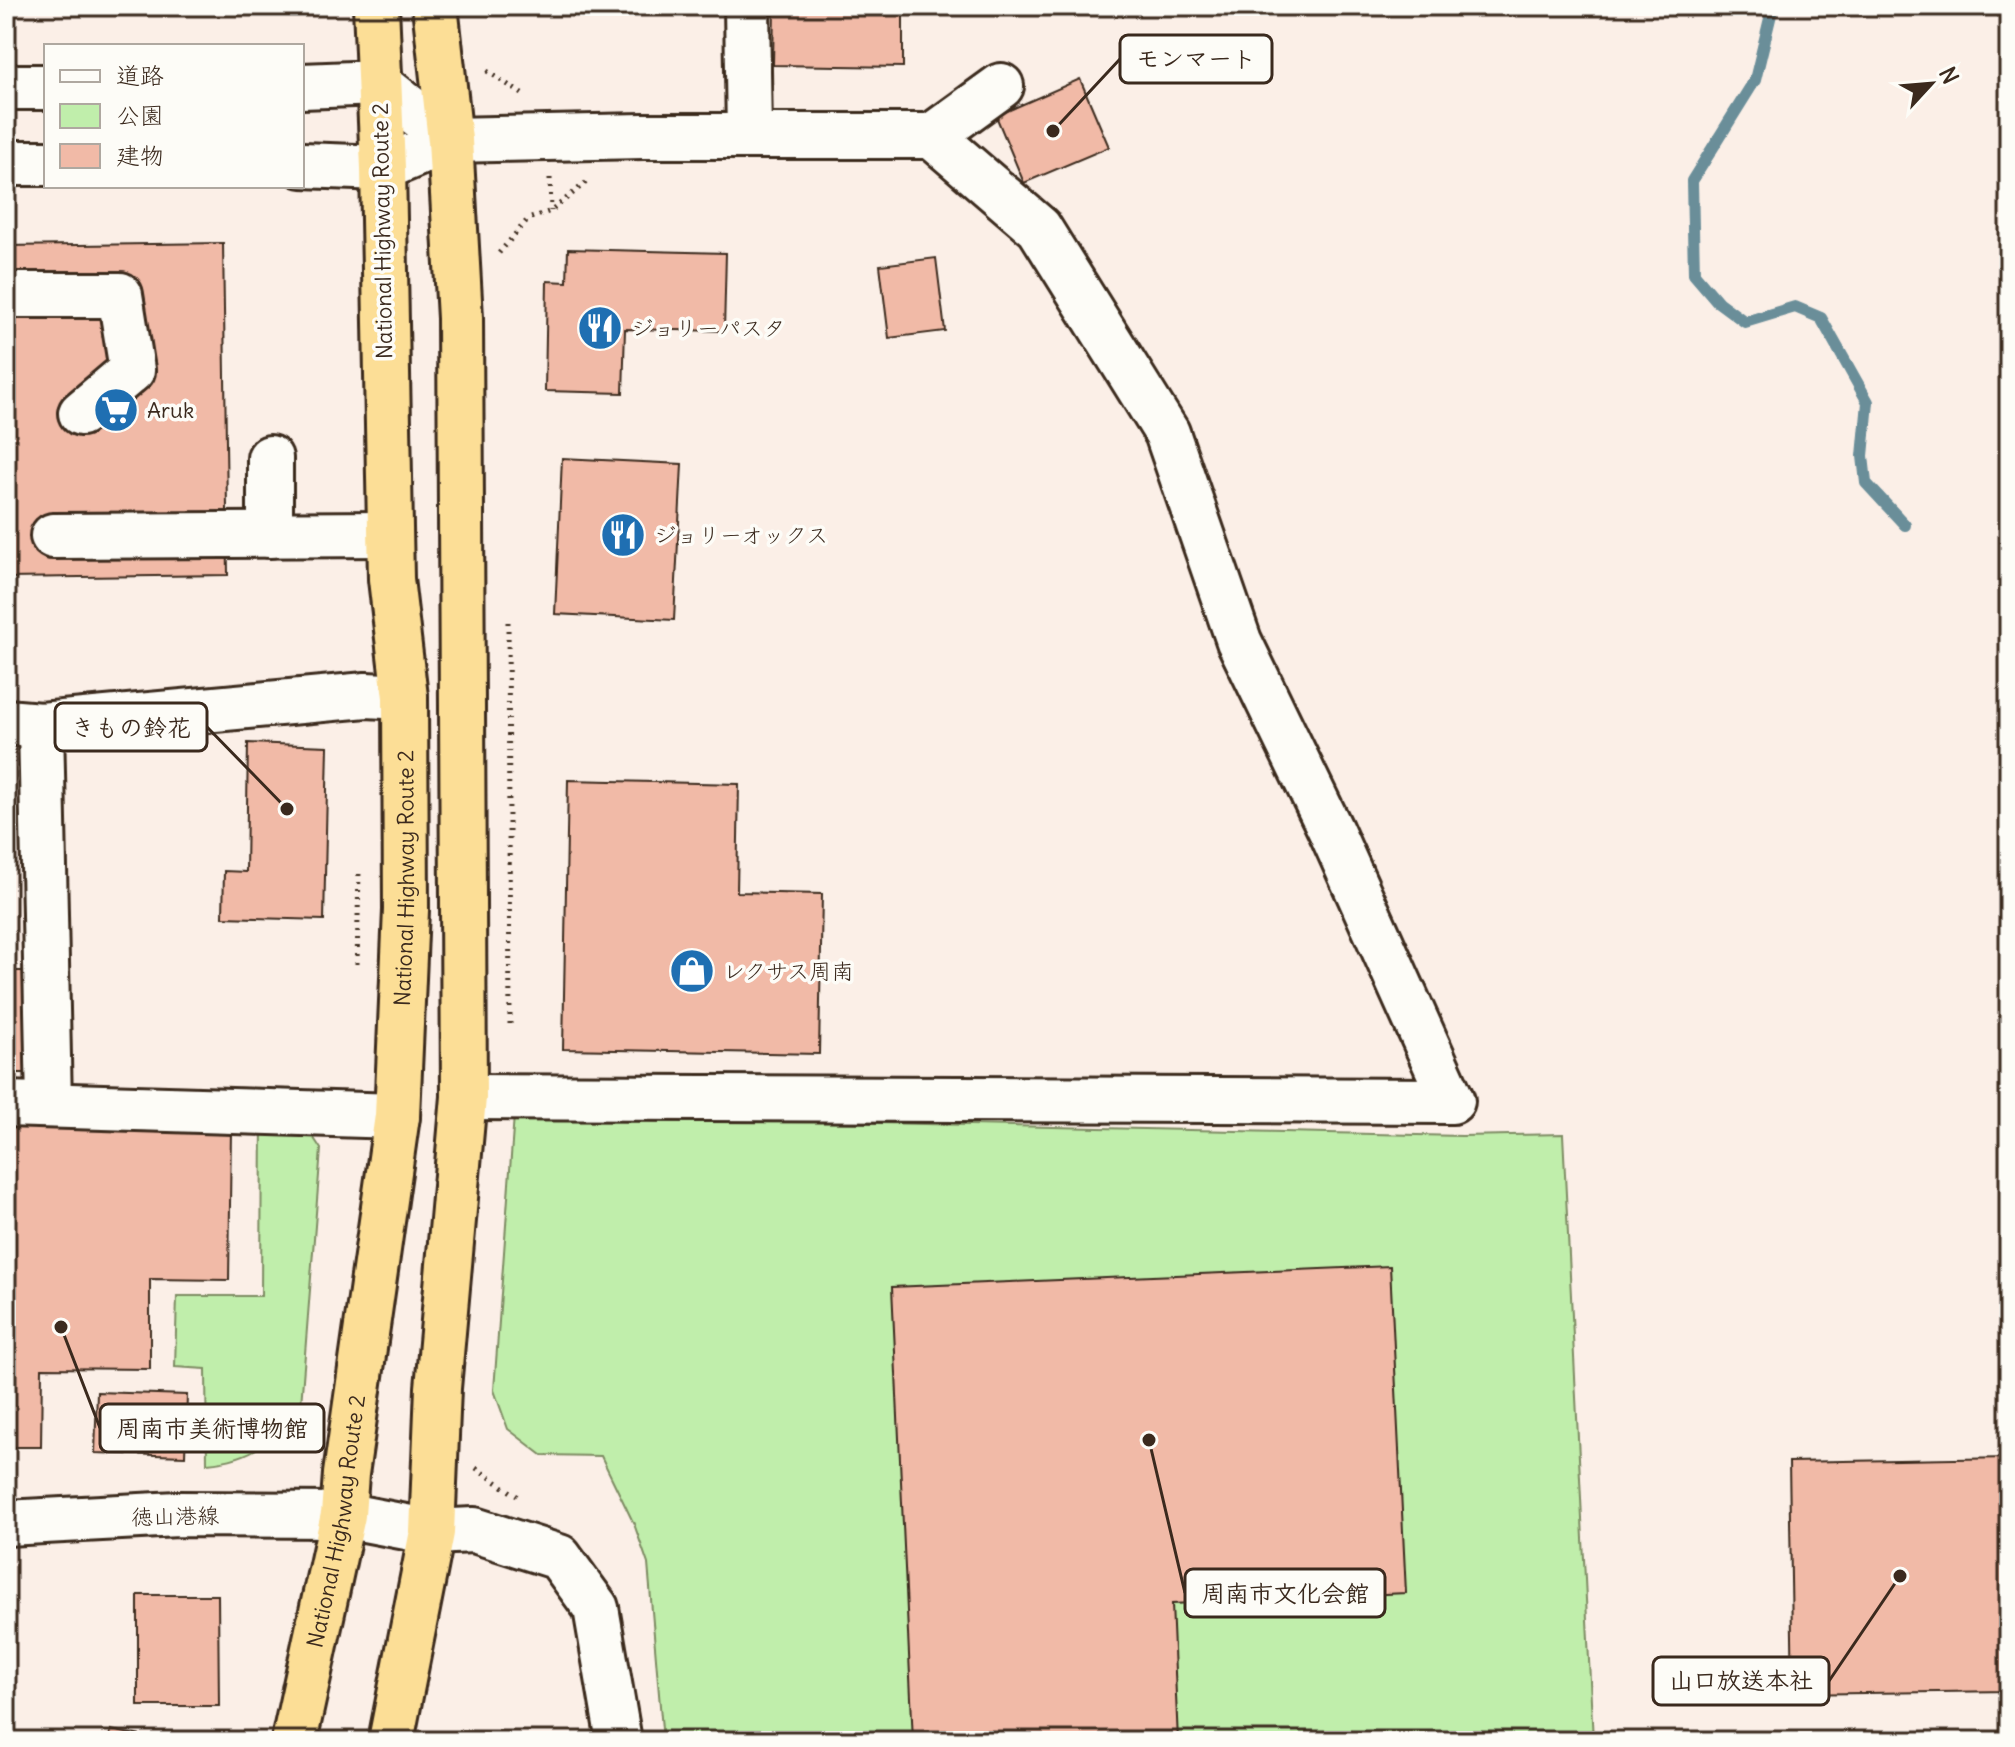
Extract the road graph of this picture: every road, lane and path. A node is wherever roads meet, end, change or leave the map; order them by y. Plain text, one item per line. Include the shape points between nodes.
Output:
1 (376, 6) edge
2 (435, 6) edge
3 (747, 6) edge
4 (475, 61) dead end
5 (378, 83) junction
6 (304, 86) edge
7 (1001, 86) dead end
8 (6, 87) edge
9 (44, 87) edge
10 (524, 95) dead end
11 (749, 135) junction
12 (932, 136) junction
13 (450, 140) junction
14 (6, 163) edge
15 (44, 163) edge
16 (304, 165) edge
17 (383, 168) junction
18 (551, 211) dead end
19 (498, 256) dead end
20 (6, 295) edge
21 (81, 413) dead end
22 (270, 458) dead end
23 (390, 534) junction
24 (270, 535) junction
25 (53, 536) dead end
26 (405, 697) junction
27 (24, 724) edge
28 (464, 1097) junction
29 (6, 1104) edge
30 (49, 1104) junction
31 (397, 1116) junction
32 (493, 1483) dead end
33 (512, 1491) dead end
34 (343, 1515) junction
35 (6, 1523) edge
36 (432, 1532) junction
37 (294, 1741) edge
38 (391, 1741) edge
39 (619, 1741) edge

1 - 5 highway, National Highway Route 2
2 - 13 highway
3 - 11 street
4 - 10 path
5 - 6 street
5 - 13 street
5 - 17 highway, National Highway Route 2
7 - 12 street
8 - 9 street
11 - 12 street
11 - 13 street
12 - 28 street via 1039,228 1167,433 1239,641 1452,1101
13 - 17 street
13 - 28 highway via 460,318
14 - 15 street
16 - 17 street
17 - 23 highway, National Highway Route 2
18 - 19 path via 528,219
20 - 21 street via 120,295 132,370
22 - 24 street
23 - 24 street
23 - 26 highway, National Highway Route 2
24 - 25 street
26 - 27 street via 366,695
26 - 31 highway, National Highway Route 2 via 406,910
27 - 30 street
28 - 36 highway via 438,1388
29 - 30 street
30 - 31 street
31 - 34 highway, National Highway Route 2
32 - 33 path
34 - 35 street, 徳山港線 via 178,1514
34 - 36 street, 徳山港線
34 - 37 highway, National Highway Route 2
36 - 38 highway
36 - 39 street, 徳山港線 via 474,1530 559,1557 596,1608

